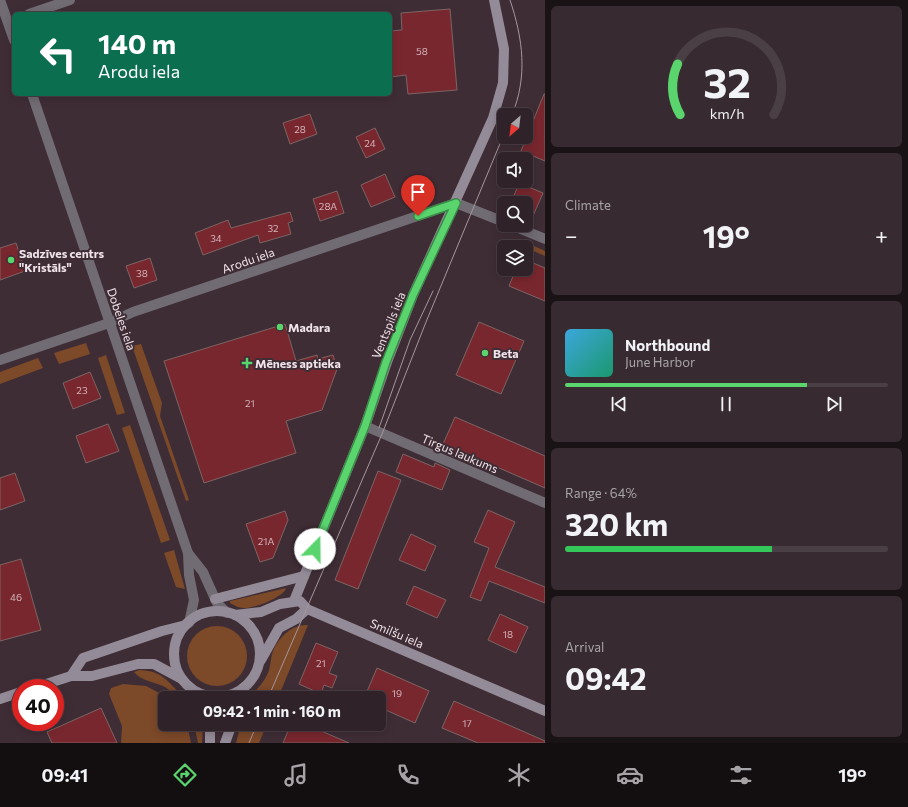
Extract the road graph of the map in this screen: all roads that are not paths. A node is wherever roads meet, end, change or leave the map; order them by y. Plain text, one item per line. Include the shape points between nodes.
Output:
1 (0, 0) edge
2 (70, 0) edge
3 (494, 0) edge
4 (35, 12) edge
5 (7, 21) edge
6 (12, 35) edge
7 (33, 96) edge
8 (456, 203) junction
9 (497, 219) edge
10 (528, 232) edge
11 (545, 239) edge
12 (109, 323) junction
13 (0, 360) edge
14 (365, 426) junction
15 (545, 503) edge
16 (188, 553) junction
17 (304, 576) junction
18 (215, 599) junction
19 (294, 601) junction
20 (307, 609) junction
21 (231, 614) junction
22 (187, 624) junction
23 (260, 663) junction
24 (71, 676) junction
25 (62, 679) edge
26 (182, 679) junction
27 (250, 683) junction
28 (193, 690) joint
29 (246, 691) edge
30 (12, 695) edge
31 (0, 699) edge
32 (545, 711) edge
33 (210, 731) edge
34 (229, 731) edge
35 (210, 743) edge
36 (225, 743) edge

1 - 5 street
2 - 4 street
3 - 8 street, Ventspils iela via 504,49 503,83 493,118
5 - 6 street
7 - 12 street, Dobeles iela
8 - 9 street
8 - 12 street, Arodu iela
8 - 14 street, Ventspils iela via 413,295 386,362
10 - 11 street
12 - 13 street, Arodu iela
12 - 16 street, Dobeles iela
14 - 15 street, Tirgus laukums
14 - 17 street, Ventspils iela
16 - 18 street via 203,572
16 - 22 street via 194,600
17 - 18 street
17 - 19 street, Ventspils iela
18 - 21 street
19 - 20 street, Smilšu iela via 300,601
19 - 21 street via 261,612
20 - 23 street via 280,628
20 - 32 street, Smilšu iela
21 - 22 street via 208,612 195,617
21 - 23 street via 247,623 256,635
22 - 24 street via 83,658
22 - 26 street via 177,638 174,652 176,666
23 - 27 street
24 - 25 street
24 - 26 street via 92,676 138,664 154,664
26 - 28 street
27 - 28 street via 240,691 222,697 204,695
27 - 29 street
30 - 31 street
33 - 35 street
34 - 36 street

